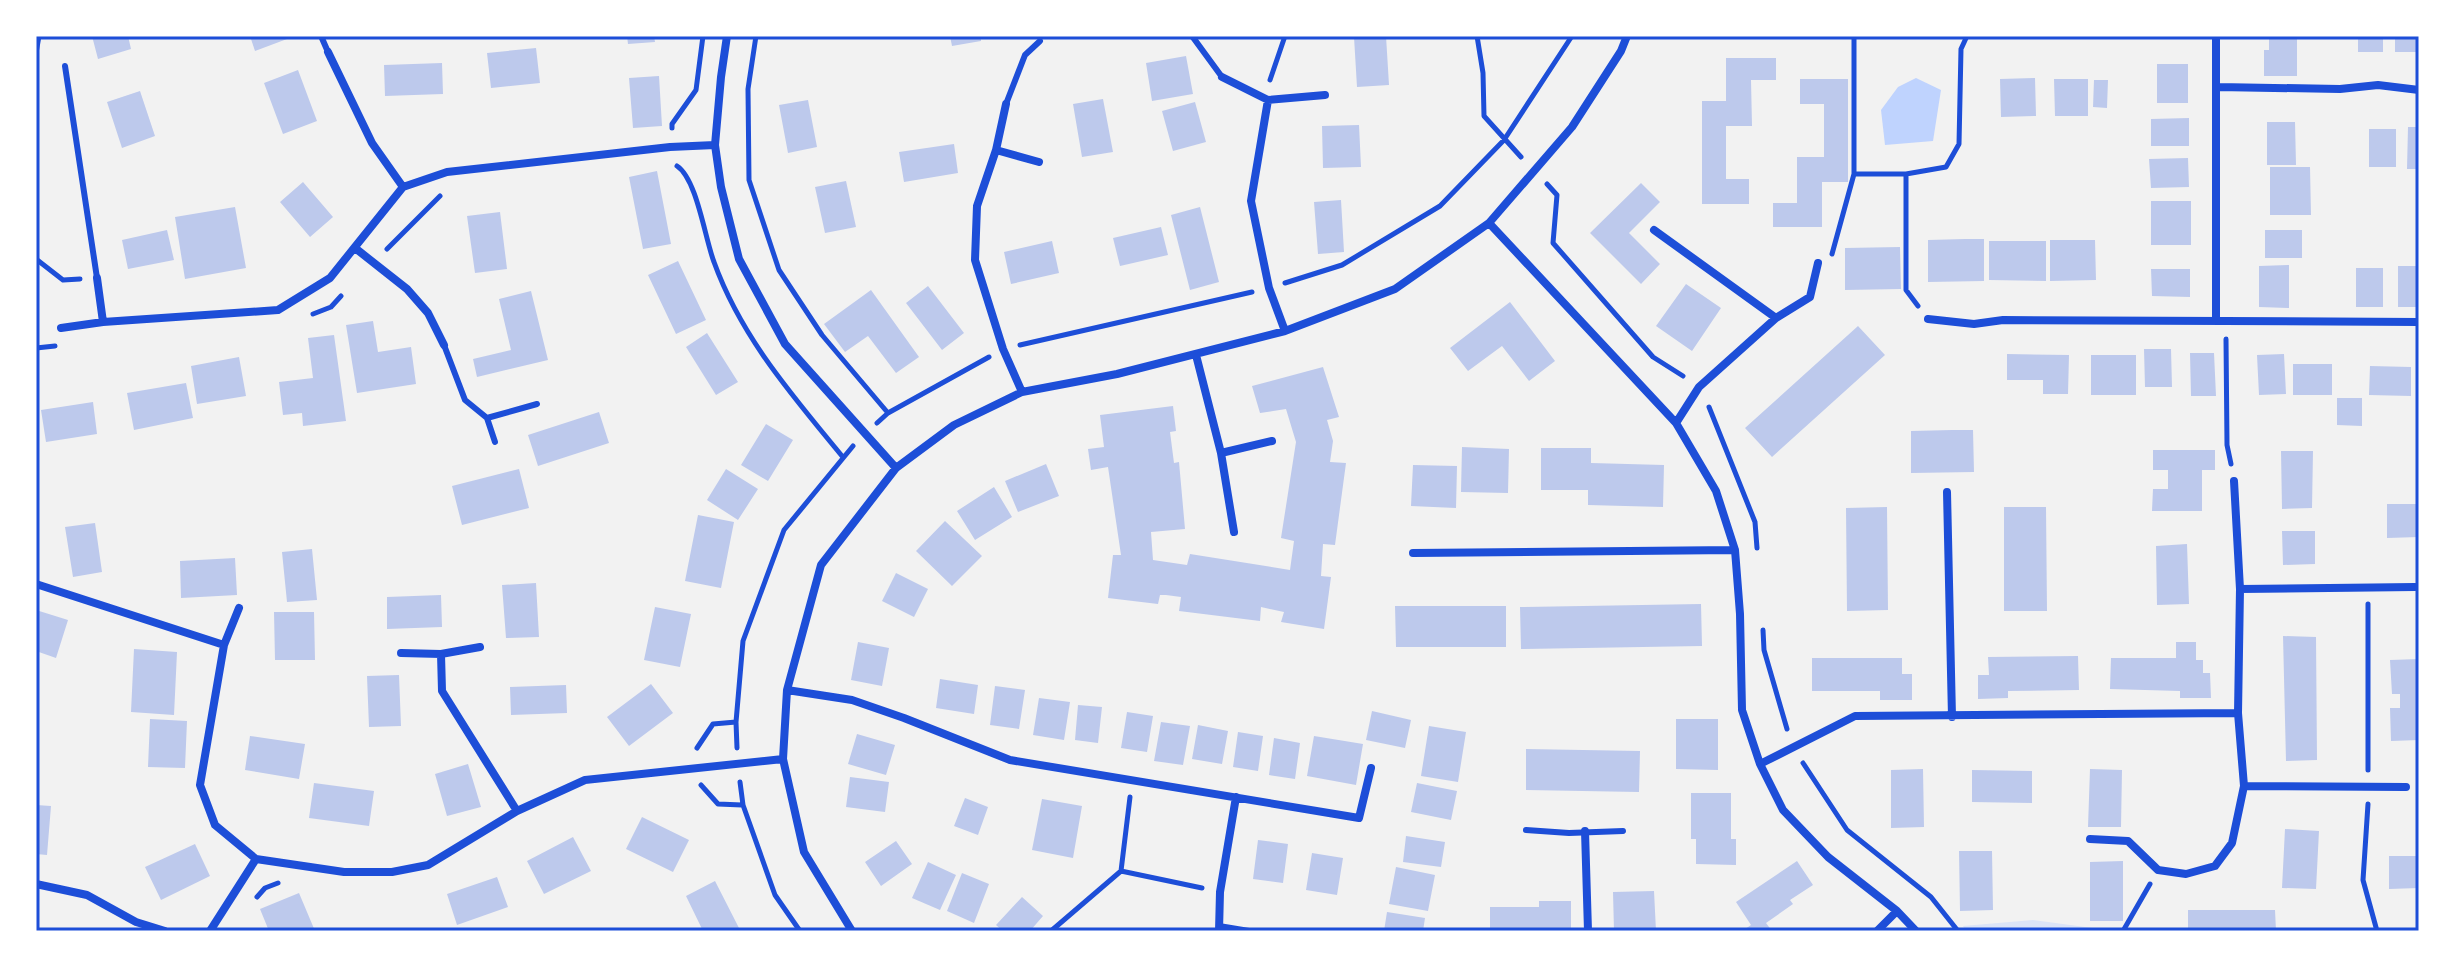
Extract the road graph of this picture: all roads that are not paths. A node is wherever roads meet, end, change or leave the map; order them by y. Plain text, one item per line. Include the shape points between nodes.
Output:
1 (321, 36) edge
2 (727, 36) edge
3 (1192, 36) edge
4 (1627, 36) edge
5 (2216, 36) edge
6 (1040, 41) dead end
7 (328, 52) joint
8 (65, 66) dead end
9 (1222, 77) joint
10 (2218, 87) junction
11 (2419, 90) edge
12 (1325, 95) dead end
13 (1268, 100) junction
14 (1006, 104) joint
15 (715, 145) junction
16 (996, 150) junction
17 (1039, 162) dead end
18 (403, 187) junction
19 (1489, 223) junction
20 (1654, 230) dead end
21 (355, 248) junction
22 (1818, 263) road end
23 (97, 278) joint
24 (1776, 318) junction
25 (1928, 319) dead end
26 (2216, 319) junction
27 (103, 322) junction
28 (2419, 322) edge
29 (61, 328) dead end
30 (1285, 331) junction
31 (444, 345) joint
32 (1196, 355) junction
33 (1022, 392) junction
34 (537, 404) dead end
35 (487, 418) junction
36 (1676, 423) junction
37 (1272, 441) dead end
38 (495, 442) dead end
39 (1221, 453) junction
40 (896, 468) junction
41 (2234, 481) road end
42 (1947, 492) dead end
43 (1234, 532) dead end
44 (1735, 550) junction
45 (1413, 553) dead end
46 (36, 584) edge
47 (2415, 587) dead end
48 (2240, 589) junction
49 (239, 608) dead end
50 (224, 645) junction
51 (480, 647) dead end
52 (401, 653) dead end
53 (441, 654) junction
54 (787, 690) junction
55 (2238, 713) junction
56 (1952, 717) junction
57 (783, 759) junction
58 (1760, 764) junction
59 (1371, 768) dead end
60 (2244, 786) junction
61 (2406, 787) dead end
62 (1236, 797) junction
63 (517, 811) junction
64 (1526, 830) dead end
65 (1585, 831) junction
66 (1623, 831) dead end
67 (2090, 839) dead end
68 (256, 859) junction
69 (36, 884) edge
70 (1897, 911) junction
71 (1219, 928) edge
72 (165, 931) edge
73 (210, 931) edge
74 (852, 931) edge
75 (1249, 931) edge
76 (1588, 931) edge
77 (1877, 931) edge
78 (1916, 931) edge

1 - 7 lane
2 - 15 street
3 - 9 lane
4 - 19 street via 1572,127
5 - 10 street
6 - 14 lane via 1025,55
7 - 18 street via 372,143
8 - 23 lane
9 - 13 street
10 - 11 street via 2378,85
10 - 26 street
12 - 13 street
13 - 30 street via 1251,201 1269,288
14 - 16 street
15 - 18 street via 447,172
15 - 40 street via 739,259 785,344
16 - 17 street
16 - 33 street via 977,206 975,260
18 - 21 street
19 - 30 street via 1395,289
19 - 36 street
20 - 24 street
21 - 27 street via 330,278 278,310
21 - 31 street via 407,289 428,313
22 - 24 street via 1810,297
23 - 27 street
24 - 36 street via 1699,387
25 - 26 street via 1974,324
26 - 28 street
27 - 29 street
30 - 32 street
31 - 35 lane via 465,400
32 - 33 street
32 - 39 street
33 - 40 street via 954,425
34 - 35 lane
35 - 38 lane
36 - 44 street via 1716,491
37 - 39 street
39 - 43 street
40 - 54 street via 821,565
41 - 48 street
42 - 56 street
44 - 45 street
44 - 58 street via 1742,710
46 - 50 street
47 - 48 street
48 - 55 street
49 - 50 street
50 - 68 street via 200,785 215,825
51 - 53 street
52 - 53 street
53 - 63 street via 442,691
54 - 57 street
54 - 62 street via 852,700 1010,760
55 - 56 street
55 - 60 street
56 - 58 street via 1855,716
57 - 63 street via 585,780
57 - 74 street via 804,852
58 - 70 street via 1783,810 1828,857
59 - 62 street via 1359,818
60 - 61 street
60 - 67 street via 2232,843 2215,866 2186,874 2158,870 2128,841
62 - 71 street
63 - 68 street via 428,865 392,872 344,872
64 - 65 lane
65 - 66 lane
65 - 76 street
68 - 73 street
69 - 72 street via 87,895
70 - 77 street
70 - 78 street
71 - 75 lane

